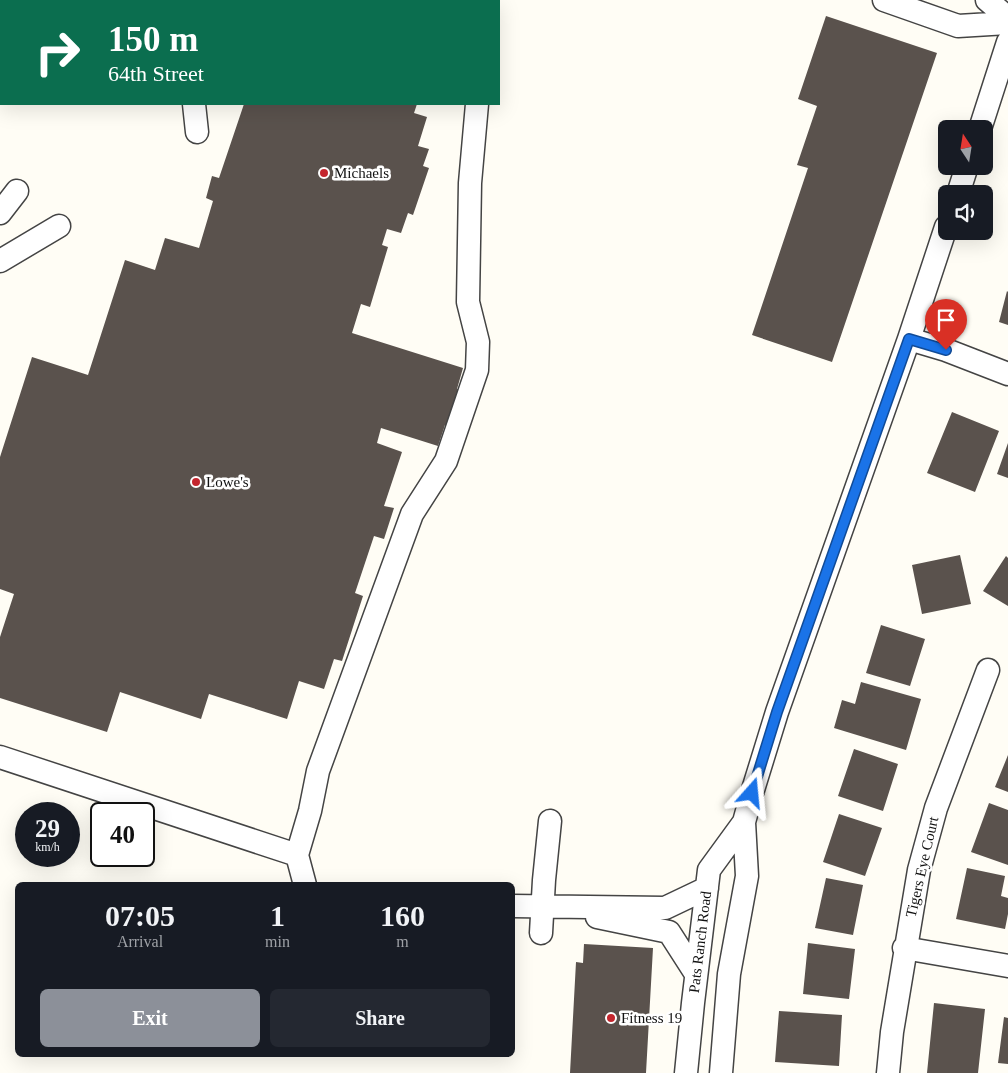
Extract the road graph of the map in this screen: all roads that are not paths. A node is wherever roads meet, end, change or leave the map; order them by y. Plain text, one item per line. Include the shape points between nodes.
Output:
1 (884, 0) edge
2 (987, 0) edge
3 (1008, 18) edge
4 (1008, 23) edge
5 (1008, 42) edge
6 (194, 105) edge
7 (477, 105) edge
8 (983, 120) edge
9 (196, 132) dead end
10 (17, 191) dead end
11 (0, 213) edge
12 (59, 226) dead end
13 (942, 240) edge
14 (0, 261) edge
15 (909, 339) junction
16 (1008, 374) edge
17 (988, 670) dead end
18 (0, 757) edge
19 (550, 821) dead end
20 (744, 822) junction
21 (297, 854) junction
22 (304, 882) edge
23 (707, 888) junction
24 (543, 905) junction
25 (515, 906) edge
26 (541, 932) dead end
27 (904, 948) junction
28 (1008, 966) edge
29 (696, 974) junction
30 (686, 1073) edge
31 (721, 1073) edge
32 (888, 1073) edge

1 - 4 street via 958,26
2 - 3 street
5 - 8 street
6 - 9 street
7 - 21 street via 470,183 468,302 478,342 477,370 446,461 412,514 318,771
10 - 11 street
12 - 14 street
13 - 15 street, Pats Ranch Road
15 - 16 street
15 - 20 street, Pats Ranch Road via 777,712
17 - 27 street, Tigers Eye Court via 936,808 918,870
18 - 21 street
19 - 24 street
20 - 23 street, Pats Ranch Road via 709,870
20 - 31 street, Pats Ranch Road via 746,876 729,974
21 - 22 street
23 - 24 street via 665,908
23 - 29 street, Pats Ranch Road
24 - 25 street
24 - 26 street
24 - 29 street via 669,932
27 - 28 street
27 - 32 street, Tigers Eye Court
29 - 30 street, Pats Ranch Road

